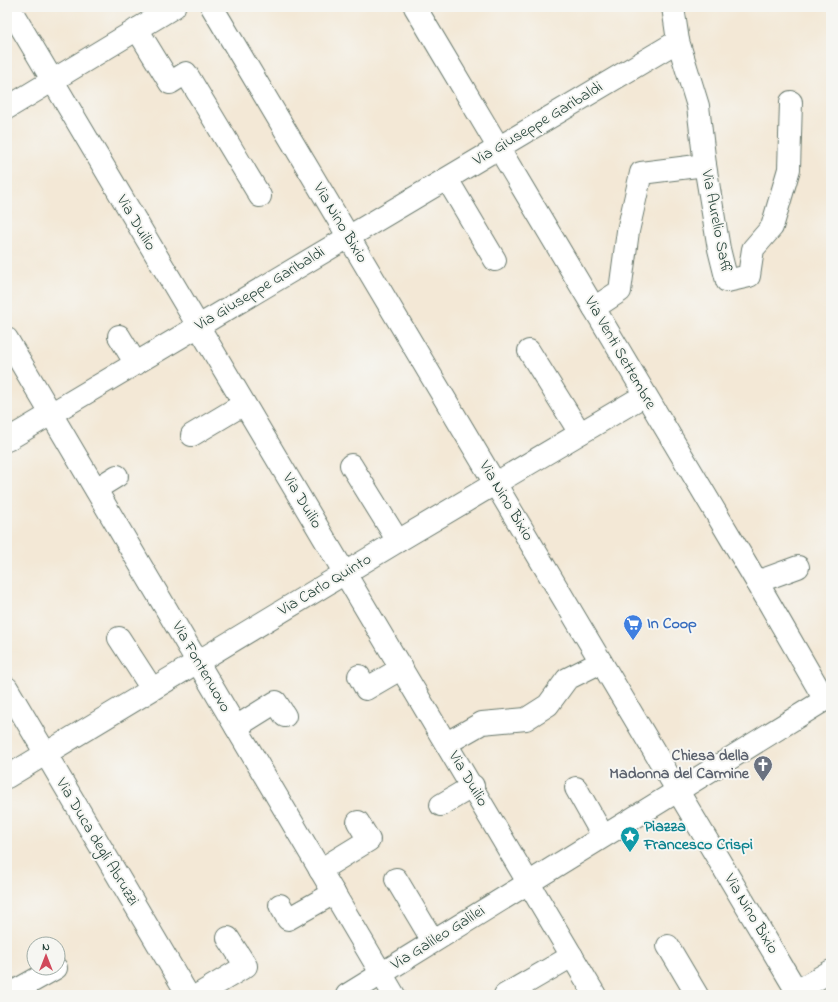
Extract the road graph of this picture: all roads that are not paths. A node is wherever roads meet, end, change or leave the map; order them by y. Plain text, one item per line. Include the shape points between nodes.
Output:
1 (9, 7) edge
2 (174, 7) edge
3 (212, 7) edge
4 (415, 7) edge
5 (673, 7) edge
6 (137, 29) junction
7 (678, 41) junction
8 (51, 81) junction
9 (791, 102) dead end
10 (7, 108) edge
11 (498, 148) junction
12 (705, 165) junction
13 (447, 178) junction
14 (260, 196) dead end
15 (348, 237) junction
16 (495, 260) dead end
17 (594, 308) junction
18 (198, 326) junction
19 (119, 336) dead end
20 (7, 339) edge
21 (529, 351) dead end
22 (136, 364) junction
23 (645, 395) junction
24 (244, 404) junction
25 (52, 414) junction
26 (580, 433) junction
27 (192, 435) dead end
28 (7, 440) edge
29 (351, 465) dead end
30 (117, 476) dead end
31 (495, 483) junction
32 (96, 489) junction
33 (398, 541) junction
34 (798, 567) dead end
35 (346, 573) junction
36 (756, 582) junction
37 (119, 638) dead end
38 (198, 662) junction
39 (601, 662) junction
40 (402, 668) junction
41 (358, 676) dead end
42 (7, 688) edge
43 (152, 689) junction
44 (828, 698) edge
45 (285, 716) dead end
46 (236, 727) junction
47 (447, 743) junction
48 (45, 754) junction
49 (7, 777) edge
50 (473, 786) junction
51 (576, 788) dead end
52 (678, 790) junction
53 (442, 805) dead end
54 (358, 822) dead end
55 (602, 836) junction
56 (320, 870) junction
57 (396, 879) dead end
58 (529, 881) junction
59 (334, 893) junction
60 (280, 905) dead end
61 (228, 938) dead end
62 (433, 941) junction
63 (668, 946) dead end
64 (572, 956) junction
65 (831, 971) edge
66 (381, 974) junction
67 (45, 976) edge
68 (798, 993) edge
69 (8, 994) edge
70 (188, 995) edge
71 (198, 995) edge
72 (347, 995) edge
73 (394, 995) edge
74 (504, 995) edge
75 (595, 995) edge
76 (697, 995) edge

1 - 8 street, Via Duilio
2 - 6 street
3 - 15 street, Via Nino Bixio
4 - 11 street, Via Venti Settembre
5 - 7 street, Via Aurelio Saffi
6 - 8 street
6 - 14 street via 170,83 186,73
7 - 11 street, Via Giuseppe Garibaldi
7 - 12 street, Via Aurelio Saffi via 698,106
8 - 10 street
8 - 18 street, Via Duilio
9 - 12 street, Via Aurelio Saffi via 789,169 772,227 754,249 749,276 727,281
11 - 13 street, Via Giuseppe Garibaldi
11 - 17 street, Via Venti Settembre
12 - 17 street via 641,173 628,231 620,290
13 - 15 street, Via Giuseppe Garibaldi
13 - 16 street
15 - 18 street, Via Giuseppe Garibaldi
15 - 31 street, Via Nino Bixio
17 - 23 street, Via Venti Settembre
18 - 22 street, Via Giuseppe Garibaldi
18 - 24 street, Via Duilio
19 - 22 street
20 - 25 street, Via Fontenuovo
21 - 26 street
22 - 25 street, Via Giuseppe Garibaldi
23 - 26 street, Via Carlo Quinto
23 - 36 street, Via Venti Settembre
24 - 27 street
24 - 35 street, Via Duilio
25 - 28 street, Via Giuseppe Garibaldi
25 - 32 street, Via Fontenuovo
26 - 31 street, Via Carlo Quinto
29 - 33 street
30 - 32 street
31 - 33 street, Via Carlo Quinto
31 - 39 street, Via Nino Bixio
32 - 38 street, Via Fontenuovo
33 - 35 street, Via Carlo Quinto
34 - 36 street
35 - 38 street, Via Carlo Quinto
35 - 40 street, Via Duilio
36 - 44 street, Via Venti Settembre
37 - 43 street
38 - 43 street, Via Carlo Quinto
38 - 46 street, Via Fontenuovo
39 - 47 street via 567,679 548,705 526,719 482,723
39 - 52 street, Via Nino Bixio
40 - 41 street via 366,689
40 - 47 street, Via Duilio
42 - 48 street, Via Duca degli Abruzzi
43 - 48 street, Via Carlo Quinto
44 - 52 street
45 - 46 street via 276,702
46 - 56 street, Via Fontenuovo
47 - 50 street, Via Duilio
48 - 49 street, Via Carlo Quinto
48 - 70 street, Via Duca degli Abruzzi
50 - 53 street
50 - 58 street, Via Duilio
51 - 55 street
52 - 55 street, Via Galileo Galilei
52 - 68 street, Via Nino Bixio
54 - 56 street via 369,840
55 - 58 street, Via Galileo Galilei
56 - 59 street, Via Fontenuovo
57 - 62 street
58 - 62 street, Via Galileo Galilei
58 - 64 street, Via Duilio
59 - 60 street via 288,919
59 - 66 street, Via Fontenuovo
61 - 71 street via 246,966
62 - 66 street, Via Galileo Galilei
63 - 76 street
64 - 74 street
64 - 75 street, Via Duilio
65 - 68 street
66 - 72 street, Via Galileo Galilei
66 - 73 street, Via Fontenuovo
67 - 69 street

